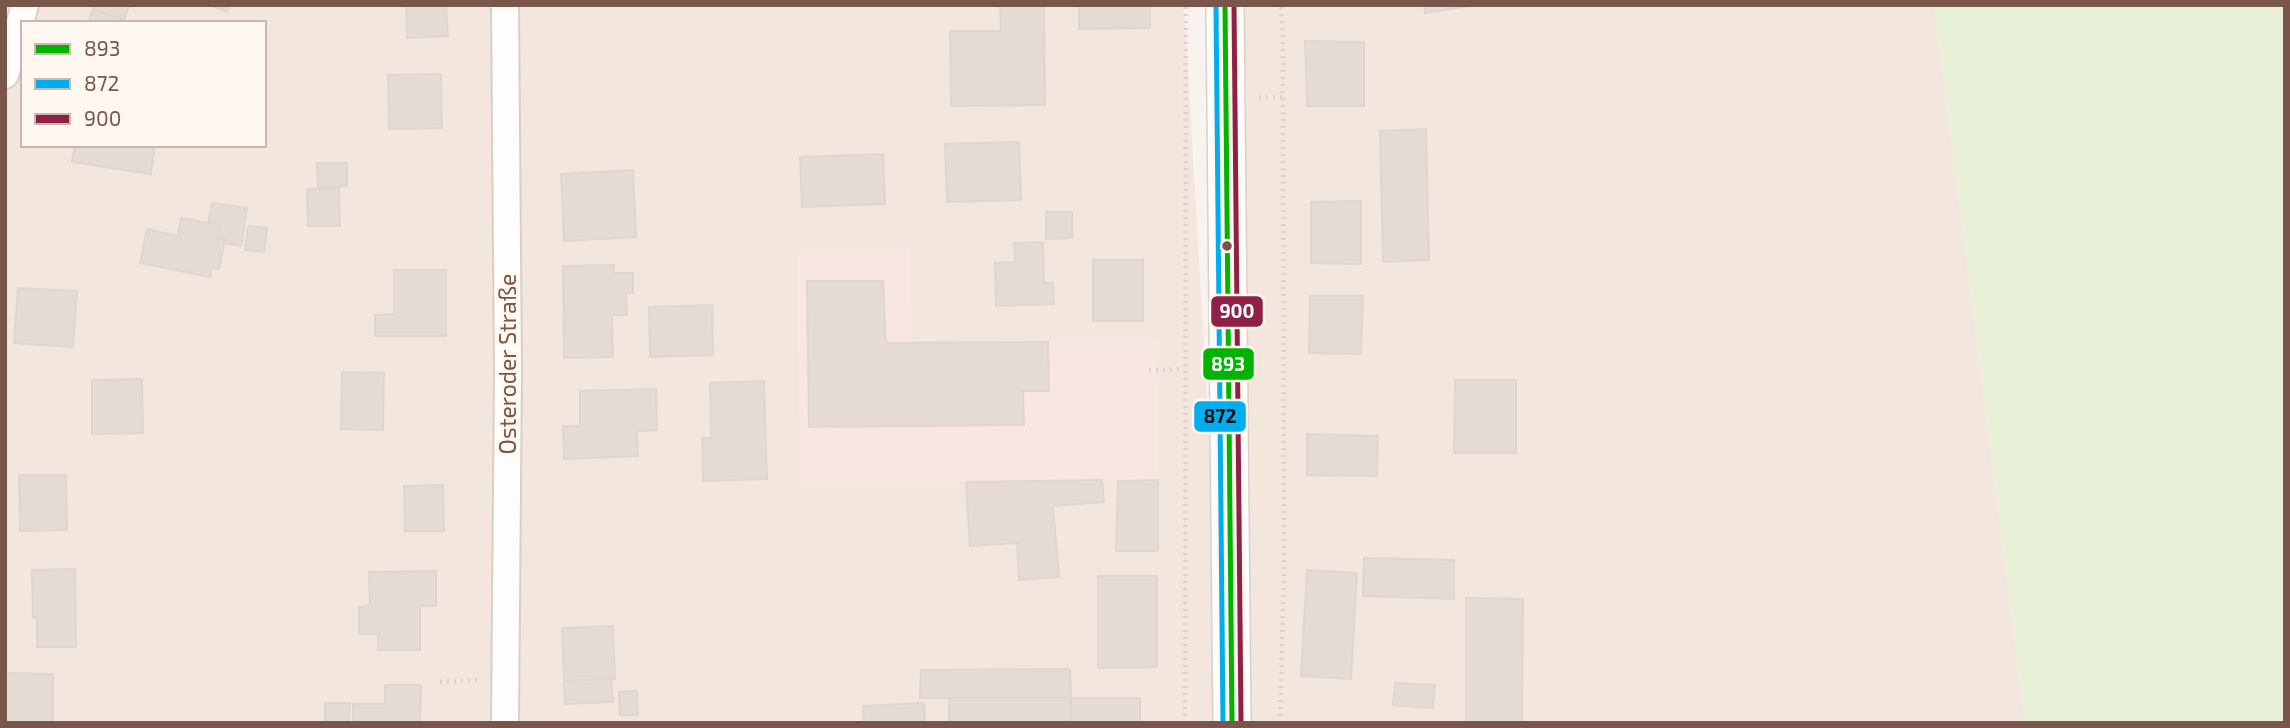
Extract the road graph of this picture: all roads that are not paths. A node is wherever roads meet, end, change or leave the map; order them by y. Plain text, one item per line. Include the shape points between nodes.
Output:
1 (25, 5) edge
2 (505, 5) edge
3 (1225, 5) edge
4 (5, 75) edge
5 (505, 723) edge
6 (1232, 723) edge

1 - 4 street
2 - 5 street, Osteroder Straße
3 - 6 main road

